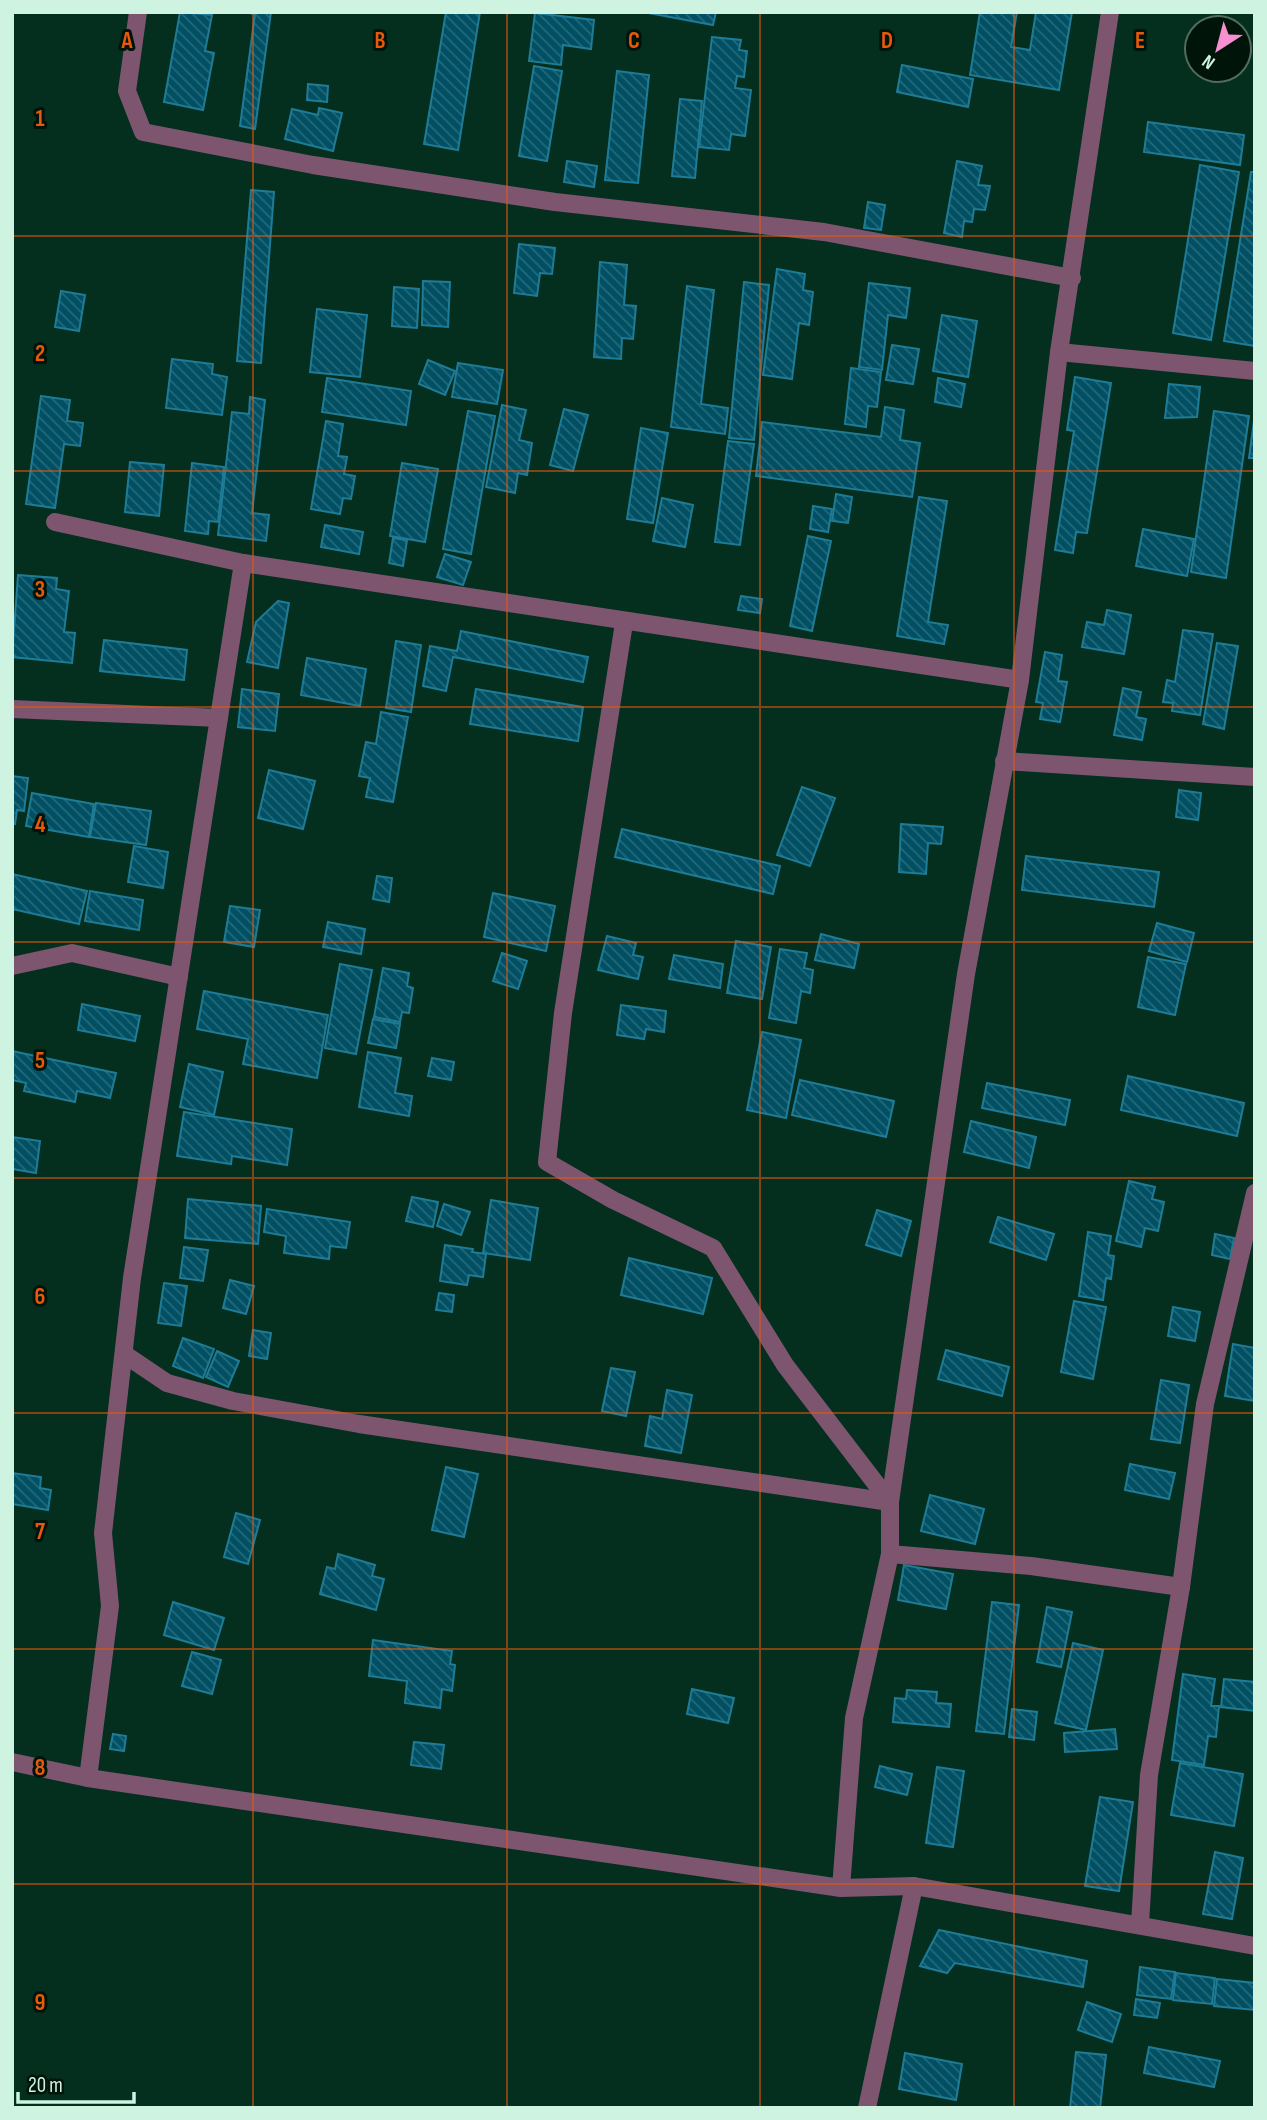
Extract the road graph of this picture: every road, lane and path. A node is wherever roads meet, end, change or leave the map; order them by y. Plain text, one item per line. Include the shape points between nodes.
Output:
1 (138, 12) edge
2 (1110, 12) edge
3 (1072, 278) junction
4 (1059, 352) junction
5 (1255, 371) edge
6 (55, 522) dead end
7 (243, 564) junction
8 (624, 623) junction
9 (1020, 680) junction
10 (12, 709) edge
11 (219, 718) junction
12 (1004, 761) junction
13 (1255, 777) edge
14 (12, 966) edge
15 (179, 977) junction
16 (1255, 1193) edge
17 (124, 1354) junction
18 (890, 1502) junction
19 (890, 1554) junction
20 (1181, 1587) junction
21 (12, 1762) edge
22 (88, 1778) junction
23 (914, 1886) junction
24 (841, 1888) junction
25 (1140, 1924) junction
26 (1255, 1946) edge
27 (867, 2108) edge

1 - 3 street via 127,91 143,132 313,165 555,202 824,232
2 - 3 street
3 - 4 street
4 - 5 street
4 - 9 street
6 - 7 street
7 - 8 street
7 - 11 street
8 - 9 street
8 - 18 street via 563,1013 547,1162 713,1248 785,1365
9 - 12 street
10 - 11 street
11 - 15 street
12 - 13 street
12 - 18 street via 965,974
14 - 15 street via 72,953
15 - 17 street
16 - 20 street via 1205,1404
17 - 18 street via 167,1383 233,1401 359,1424
17 - 22 street via 103,1533 110,1606
18 - 19 street
19 - 20 street via 1031,1566
19 - 24 street via 854,1718
20 - 25 street via 1149,1775
21 - 22 street
22 - 24 street
23 - 24 street
23 - 25 street
23 - 27 street
25 - 26 street

